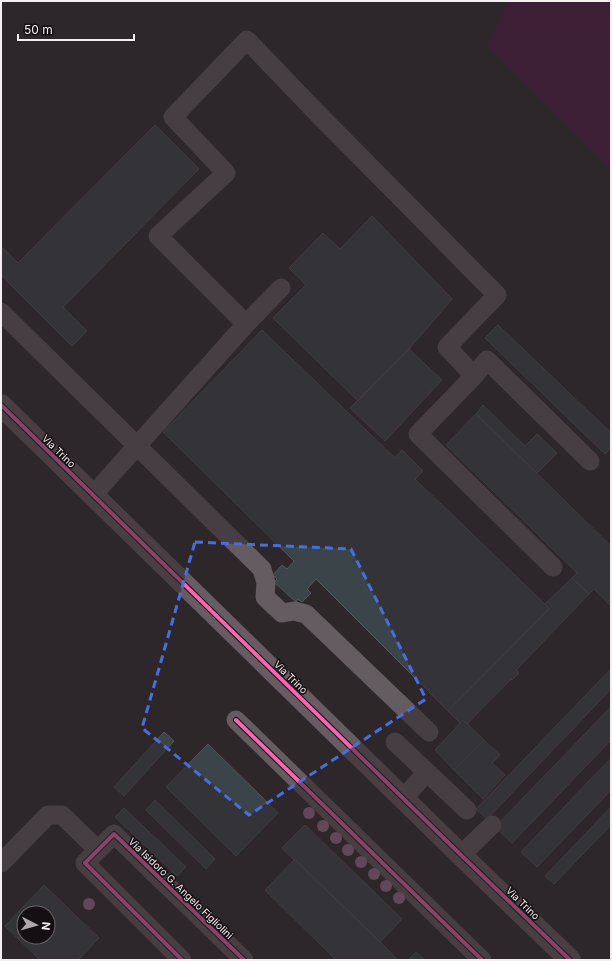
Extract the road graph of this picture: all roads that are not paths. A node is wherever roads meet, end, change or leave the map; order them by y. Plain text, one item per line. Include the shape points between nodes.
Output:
1 (281, 288) dead end
2 (1, 312) edge
3 (246, 324) junction
4 (474, 376) junction
5 (1, 405) edge
6 (137, 445) junction
7 (590, 461) dead end
8 (93, 495) junction
9 (553, 567) dead end
10 (236, 720) dead end
11 (429, 732) dead end
12 (395, 742) dead end
13 (426, 773) junction
14 (403, 799) junction
15 (467, 810) dead end
16 (492, 825) dead end
17 (98, 850) junction
18 (461, 855) junction
19 (1, 863) edge
20 (182, 960) edge
21 (244, 960) edge
22 (482, 960) edge
23 (570, 960) edge

1 - 3 street
2 - 6 street
3 - 4 street via 158,236 226,173 173,117 247,40 497,294 447,347
3 - 6 street
4 - 7 street via 487,360
4 - 9 street via 418,434
5 - 8 main road, Via Trino
6 - 8 street
6 - 11 street via 262,569 266,583 265,597 282,613 294,611 306,614
8 - 14 main road, Via Trino
10 - 22 street
12 - 13 street
13 - 14 street
13 - 15 street
14 - 18 main road, Via Trino
16 - 18 street
17 - 19 street via 62,816 48,815
17 - 20 street, Via Isidoro G. Angelo Figliolini via 85,864
17 - 21 street, Via Isidoro G. Angelo Figliolini via 114,834
18 - 23 main road, Via Trino

